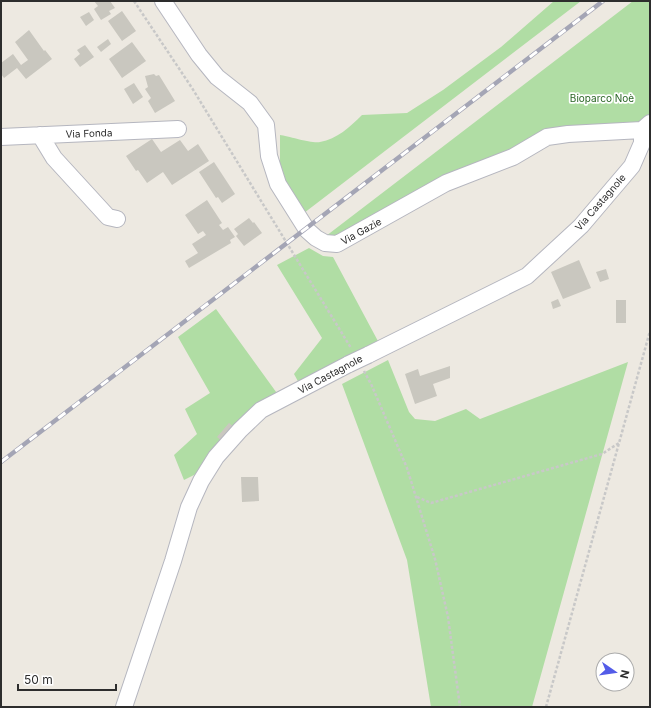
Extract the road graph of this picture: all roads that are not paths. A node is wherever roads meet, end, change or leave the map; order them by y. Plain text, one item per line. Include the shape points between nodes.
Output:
1 (163, 1) edge
2 (646, 126) edge
3 (178, 129) dead end
4 (40, 135) junction
5 (1, 137) edge
6 (117, 219) dead end
7 (124, 707) edge

1 - 2 street, Via Gazie via 203,61 217,77 250,103 266,125 269,156 278,184 307,230 325,243 337,244 446,183 513,158 547,137
2 - 7 street, Via Castagnole via 632,166 581,226 526,276 261,410 240,430 216,458 189,507
3 - 4 street, Via Fonda
4 - 5 street, Via Fonda
4 - 6 street via 54,158 108,217

